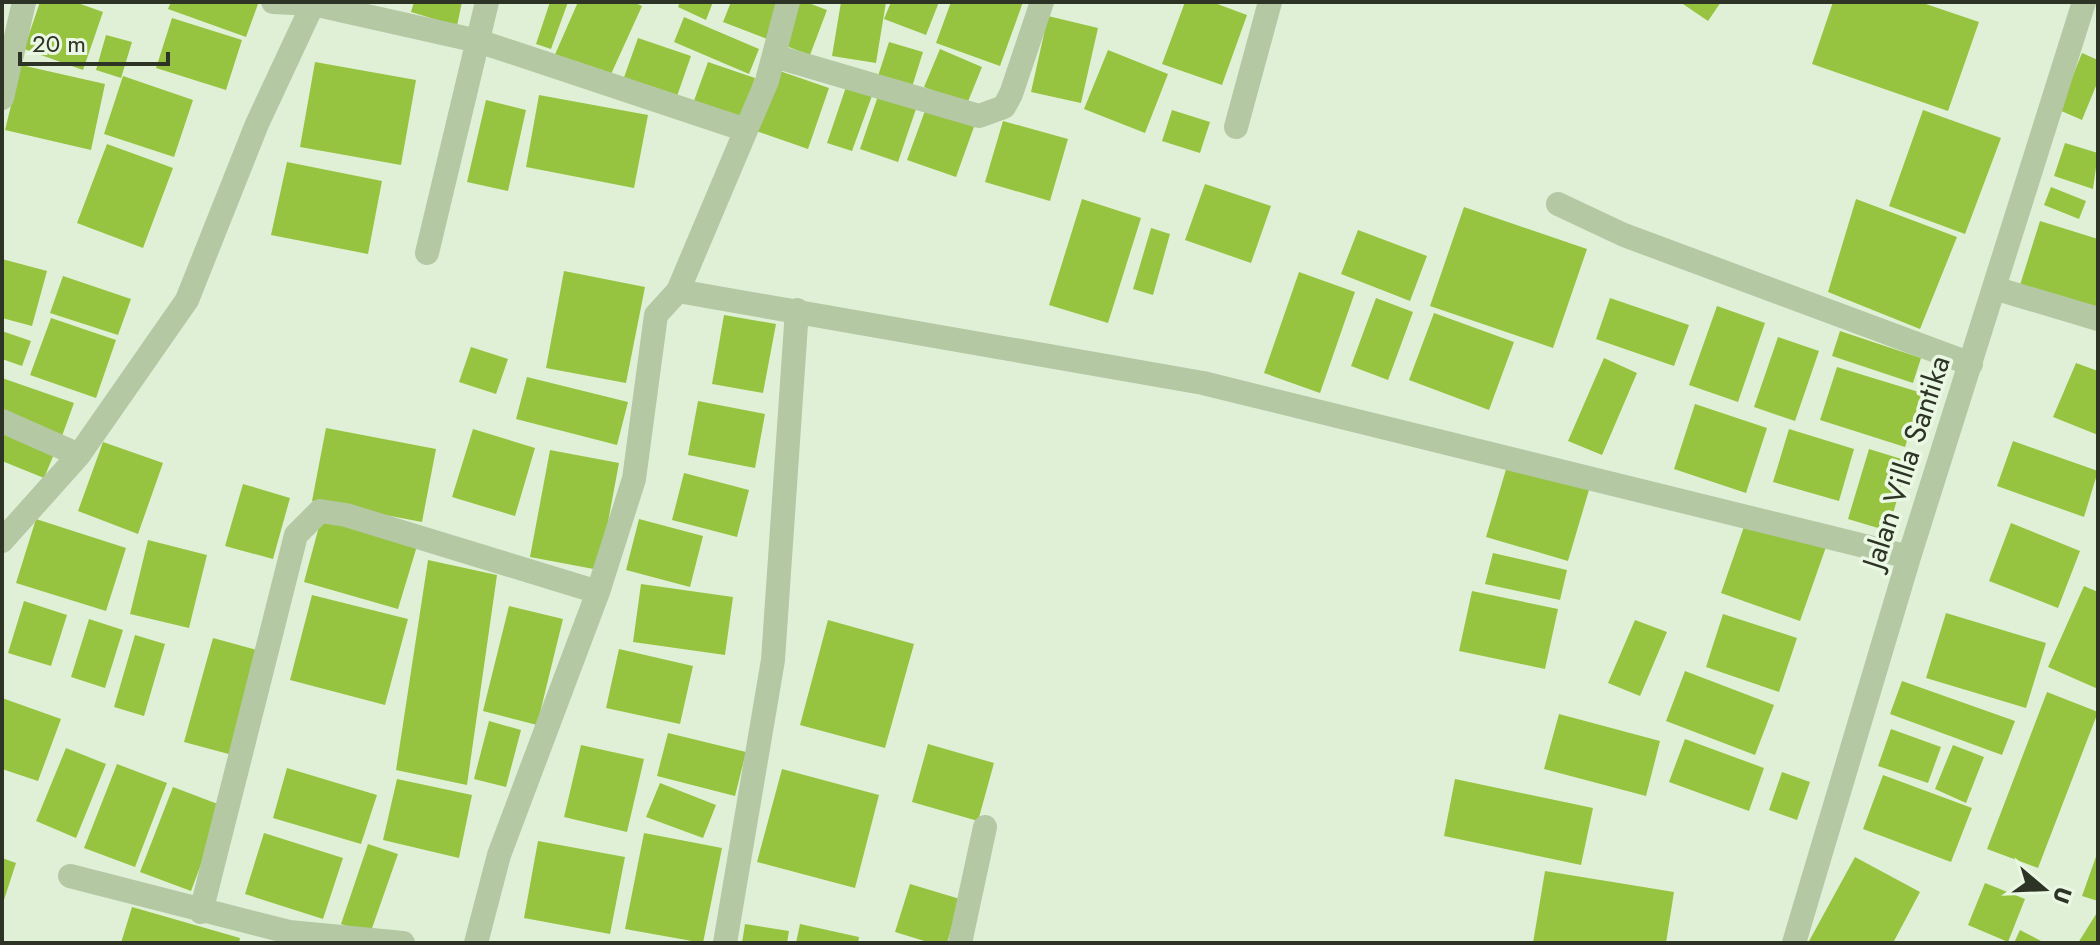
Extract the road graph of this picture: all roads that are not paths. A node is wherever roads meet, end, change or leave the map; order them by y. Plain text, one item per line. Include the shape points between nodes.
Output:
1 (24, 2) edge
2 (273, 2) edge
3 (487, 2) edge
4 (788, 2) edge
5 (1042, 2) edge
6 (1270, 2) edge
7 (2084, 2) edge
8 (313, 4) junction
9 (478, 41) junction
10 (774, 56) junction
11 (2, 98) edge
12 (1236, 127) dead end
13 (746, 130) junction
14 (1558, 204) dead end
15 (427, 253) dead end
16 (1994, 288) junction
17 (678, 291) junction
18 (797, 310) junction
19 (2098, 319) edge
20 (1971, 364) junction
21 (2, 421) edge
22 (79, 455) junction
23 (2, 541) edge
24 (1909, 557) junction
25 (598, 592) junction
26 (985, 827) dead end
27 (70, 876) dead end
28 (201, 912) junction
29 (403, 943) edge
30 (476, 943) edge
31 (725, 943) edge
32 (960, 943) edge
33 (1794, 943) edge

1 - 11 street
2 - 8 street
3 - 9 street
4 - 10 street
5 - 10 street via 1004,107 979,116
6 - 12 street
7 - 16 street, Jalan Villa Santika
8 - 9 street
8 - 22 street via 257,124 187,300
9 - 13 street
9 - 15 street
10 - 13 street
13 - 17 street
14 - 20 street via 1624,235
16 - 19 street
16 - 20 street, Jalan Villa Santika
17 - 18 street
17 - 25 street via 656,315 634,479
18 - 24 street via 1203,383
18 - 31 street via 773,660
20 - 24 street, Jalan Villa Santika
21 - 22 street
22 - 23 street
24 - 33 street, Jalan Villa Santika
25 - 28 street via 320,511 296,535
25 - 30 street via 499,855
26 - 32 street
27 - 28 street
28 - 29 street via 289,932

